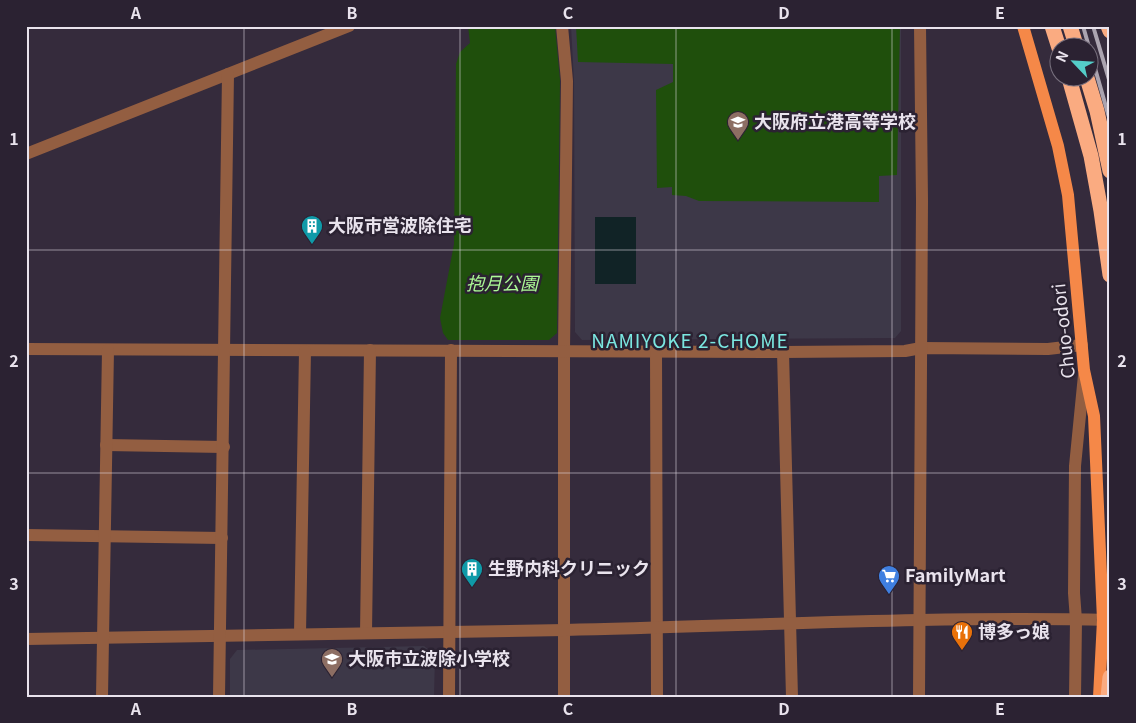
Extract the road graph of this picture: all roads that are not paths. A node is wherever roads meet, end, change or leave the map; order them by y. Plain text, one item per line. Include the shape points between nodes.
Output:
1 (562, 26) edge
2 (920, 26) edge
3 (1023, 26) edge
4 (1052, 26) edge
5 (1070, 26) edge
6 (1108, 26) edge
7 (343, 27) edge
8 (1110, 31) edge
9 (1056, 38) edge
10 (1074, 38) edge
11 (228, 74) junction
12 (1071, 88) edge
13 (1090, 88) edge
14 (26, 154) edge
15 (1110, 171) edge
16 (1110, 275) edge
17 (1082, 345) junction
18 (921, 348) junction
19 (26, 349) edge
20 (224, 349) junction
21 (108, 350) junction
22 (370, 350) junction
23 (451, 350) junction
24 (564, 350) junction
25 (656, 350) junction
26 (305, 351) junction
27 (783, 352) junction
28 (1084, 370) junction
29 (106, 445) junction
30 (224, 446) junction
31 (26, 535) edge
32 (104, 536) junction
33 (222, 538) junction
34 (1076, 620) junction
35 (1107, 620) edge
36 (920, 621) junction
37 (789, 624) junction
38 (657, 627) junction
39 (565, 630) junction
40 (450, 631) junction
41 (366, 633) junction
42 (300, 634) junction
43 (221, 636) junction
44 (102, 638) junction
45 (26, 639) edge
46 (1110, 677) edge
47 (102, 697) edge
48 (219, 697) edge
49 (449, 697) edge
50 (564, 697) edge
51 (657, 697) edge
52 (792, 697) edge
53 (919, 697) edge
54 (1075, 697) edge
55 (1099, 697) edge
56 (1108, 697) edge

1 - 24 street via 567,81
2 - 18 street
3 - 17 main road, Chuo-odori via 1058,146 1068,195
4 - 9 highway
5 - 10 highway
6 - 8 highway
7 - 11 street
11 - 14 street
11 - 20 street
12 - 16 highway via 1091,156
13 - 15 highway
17 - 18 street via 1048,349
17 - 28 main road, Chuo-odori
18 - 27 street via 905,351
18 - 36 street
19 - 21 street
20 - 21 street
20 - 26 street
20 - 30 street
21 - 29 street
22 - 23 street
22 - 26 street
22 - 41 street
23 - 24 street
23 - 40 street
24 - 25 street
24 - 39 street
25 - 27 street
25 - 38 street
26 - 42 street
27 - 37 street
28 - 34 street via 1075,466
28 - 35 main road, Chuo-odori via 1094,416
29 - 30 street
29 - 32 street
30 - 33 street
31 - 32 street
32 - 33 street
32 - 44 street
33 - 43 street
34 - 35 street
34 - 36 street
34 - 54 street
35 - 55 main road, Chuo-odori
36 - 37 street
36 - 53 street
37 - 38 street
37 - 52 street
38 - 39 street
38 - 51 street
39 - 40 street
39 - 50 street
40 - 41 street
40 - 49 street
41 - 42 street
42 - 43 street
43 - 44 street
43 - 48 street
44 - 45 street
44 - 47 street
46 - 56 highway

